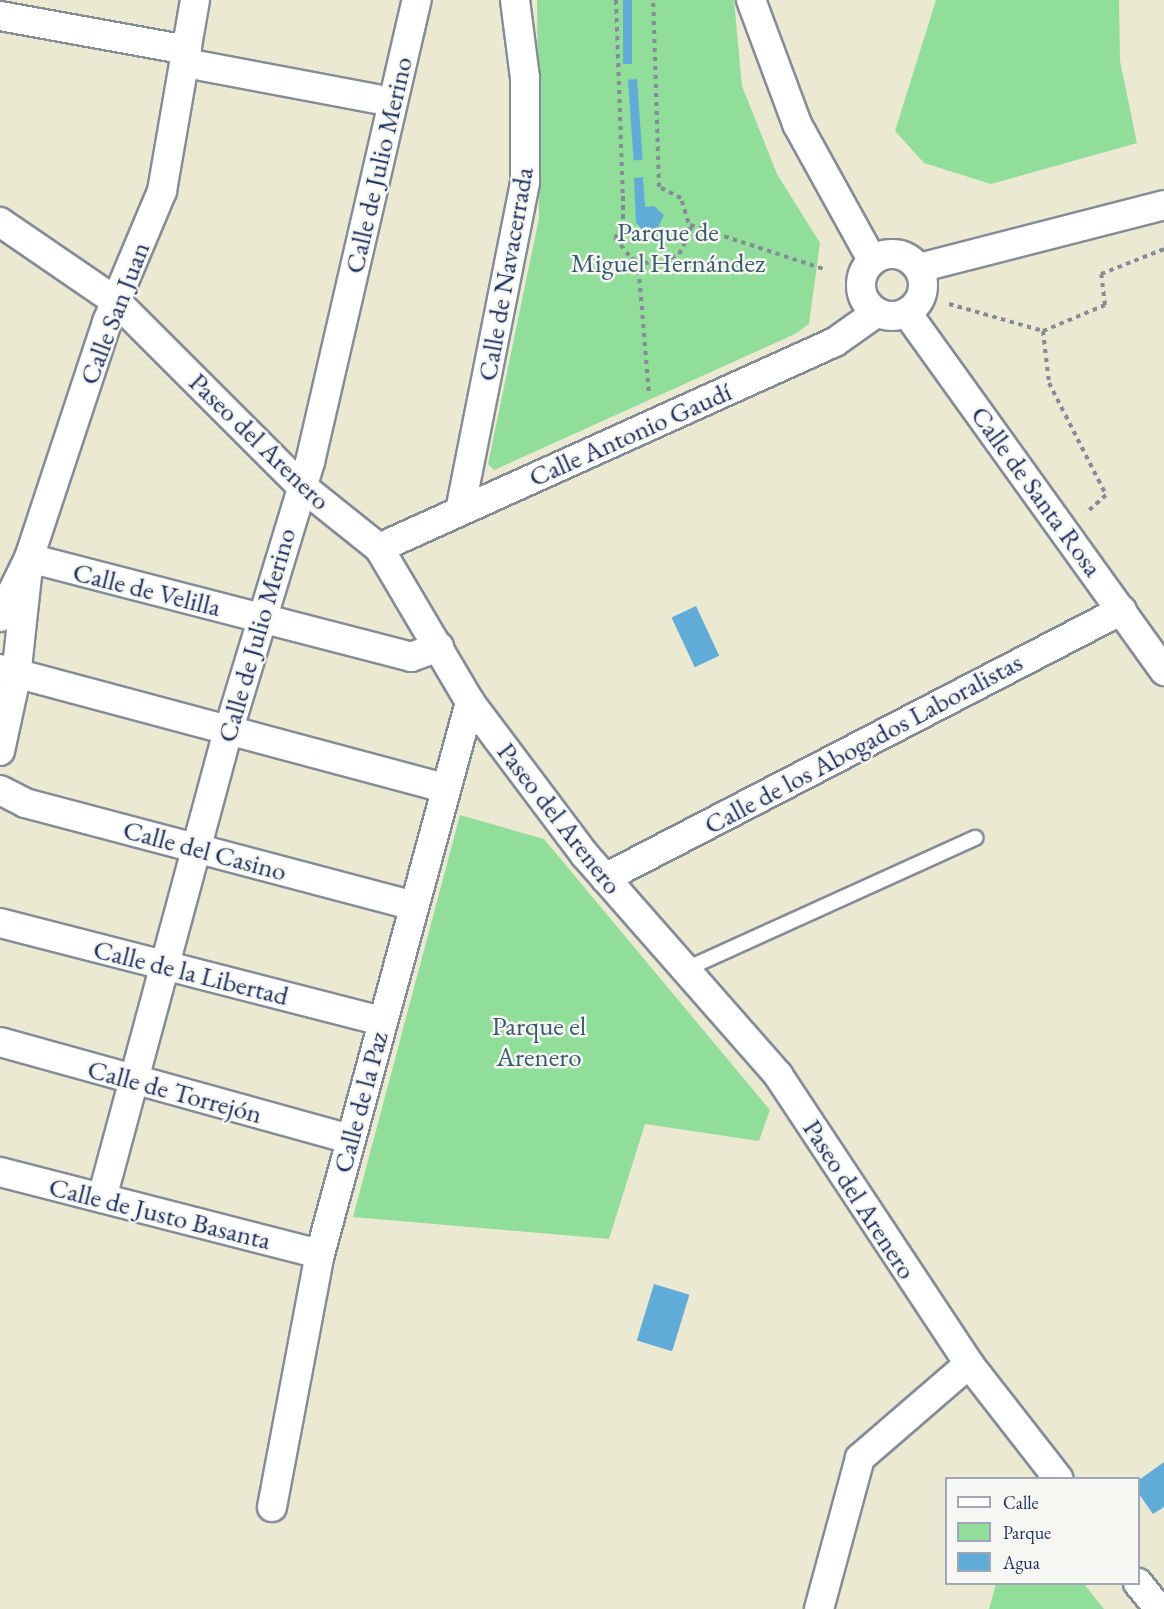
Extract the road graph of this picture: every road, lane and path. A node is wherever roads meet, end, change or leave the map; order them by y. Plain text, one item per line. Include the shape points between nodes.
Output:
1 (10, 0) edge
2 (195, 0) edge
3 (417, 0) edge
4 (515, 0) edge
5 (616, 0) edge
6 (653, 0) edge
7 (751, 0) edge
8 (0, 16) edge
9 (194, 58) junction
10 (376, 99) dead end
11 (1164, 205) edge
12 (0, 222) edge
13 (690, 225) junction
14 (1164, 249) edge
15 (872, 260) junction
16 (638, 261) junction
17 (919, 268) junction
18 (824, 269) dead end
19 (117, 302) junction
20 (949, 304) dead end
21 (876, 313) junction
22 (907, 313) junction
23 (1043, 331) junction
24 (650, 406) dead end
25 (299, 484) junction
26 (460, 511) junction
27 (1086, 513) dead end
28 (379, 548) junction
29 (29, 558) junction
30 (1122, 610) junction
31 (0, 617) edge
32 (261, 618) junction
33 (439, 647) junction
34 (1164, 671) edge
35 (8, 673) edge
36 (470, 702) junction
37 (228, 732) junction
38 (0, 751) edge
39 (444, 789) junction
40 (0, 790) edge
41 (975, 838) dead end
42 (197, 848) junction
43 (605, 878) junction
44 (412, 905) junction
45 (0, 924) edge
46 (165, 966) junction
47 (683, 971) junction
48 (381, 1021) junction
49 (0, 1042) edge
50 (135, 1080) junction
51 (350, 1139) junction
52 (0, 1172) edge
53 (102, 1198) junction
54 (320, 1254) junction
55 (969, 1364) junction
56 (1056, 1477) edge
57 (272, 1507) dead end
58 (1140, 1585) edge
59 (819, 1609) edge
60 (1159, 1609) edge

1 - 8 street
2 - 9 street, Calle San Juan
3 - 25 street, Calle de Julio Merino via 310,462
4 - 26 street, Calle de Navacerrada via 525,78 525,182
5 - 16 path via 623,218 615,238
6 - 13 path via 659,187 681,198
7 - 15 street via 797,124
8 - 9 street
9 - 10 street
9 - 19 street, Calle San Juan via 162,191
11 - 17 street
12 - 19 street, Paseo del Arenero
13 - 16 path via 679,254 663,262
13 - 18 path
14 - 23 path via 1101,274 1106,305
15 - 17 street via 899,254
15 - 21 street via 860,291
16 - 24 path
17 - 22 street via 924,283 920,301
19 - 25 street, Paseo del Arenero
19 - 29 street, Calle San Juan
20 - 23 path
21 - 22 street via 893,317
21 - 26 street, Calle Antonio Gaudí via 835,342
22 - 30 street, Calle de Santa Rosa
23 - 27 path via 1049,383 1106,495
25 - 28 street, Paseo del Arenero
25 - 32 street, Calle de Julio Merino
26 - 28 street, Calle Antonio Gaudí
28 - 33 street, Paseo del Arenero
29 - 31 street, Calle San Juan
29 - 32 street, Calle de Velilla
29 - 35 street
30 - 34 street, Calle de Santa Rosa
30 - 43 street, Calle de los Abogados Laboralistas
32 - 33 street, Calle de Velilla via 411,657
32 - 37 street, Calle de Julio Merino
33 - 36 street, Paseo del Arenero
35 - 37 street
35 - 38 street
36 - 39 street, Calle de la Paz
36 - 43 street, Paseo del Arenero
37 - 39 street
37 - 42 street, Calle de Julio Merino
39 - 44 street, Calle de la Paz
40 - 42 street, Calle del Casino via 26,803
41 - 47 lane
42 - 44 street, Calle del Casino
42 - 46 street, Calle de Julio Merino
43 - 47 street, Paseo del Arenero
44 - 48 street, Calle de la Paz
45 - 46 street, Calle de la Libertad
46 - 48 street, Calle de la Libertad
46 - 50 street, Calle de Julio Merino
47 - 55 street, Paseo del Arenero via 778,1075
48 - 51 street, Calle de la Paz
49 - 50 street, Calle de Torrejón
50 - 51 street, Calle de Torrejón
50 - 53 street, Calle de Julio Merino
51 - 54 street, Calle de la Paz
52 - 53 street, Calle de Justo Basanta
53 - 54 street, Calle de Justo Basanta
54 - 57 street, Calle de la Paz
55 - 56 street, Paseo del Arenero
55 - 59 street via 860,1458
58 - 60 street

